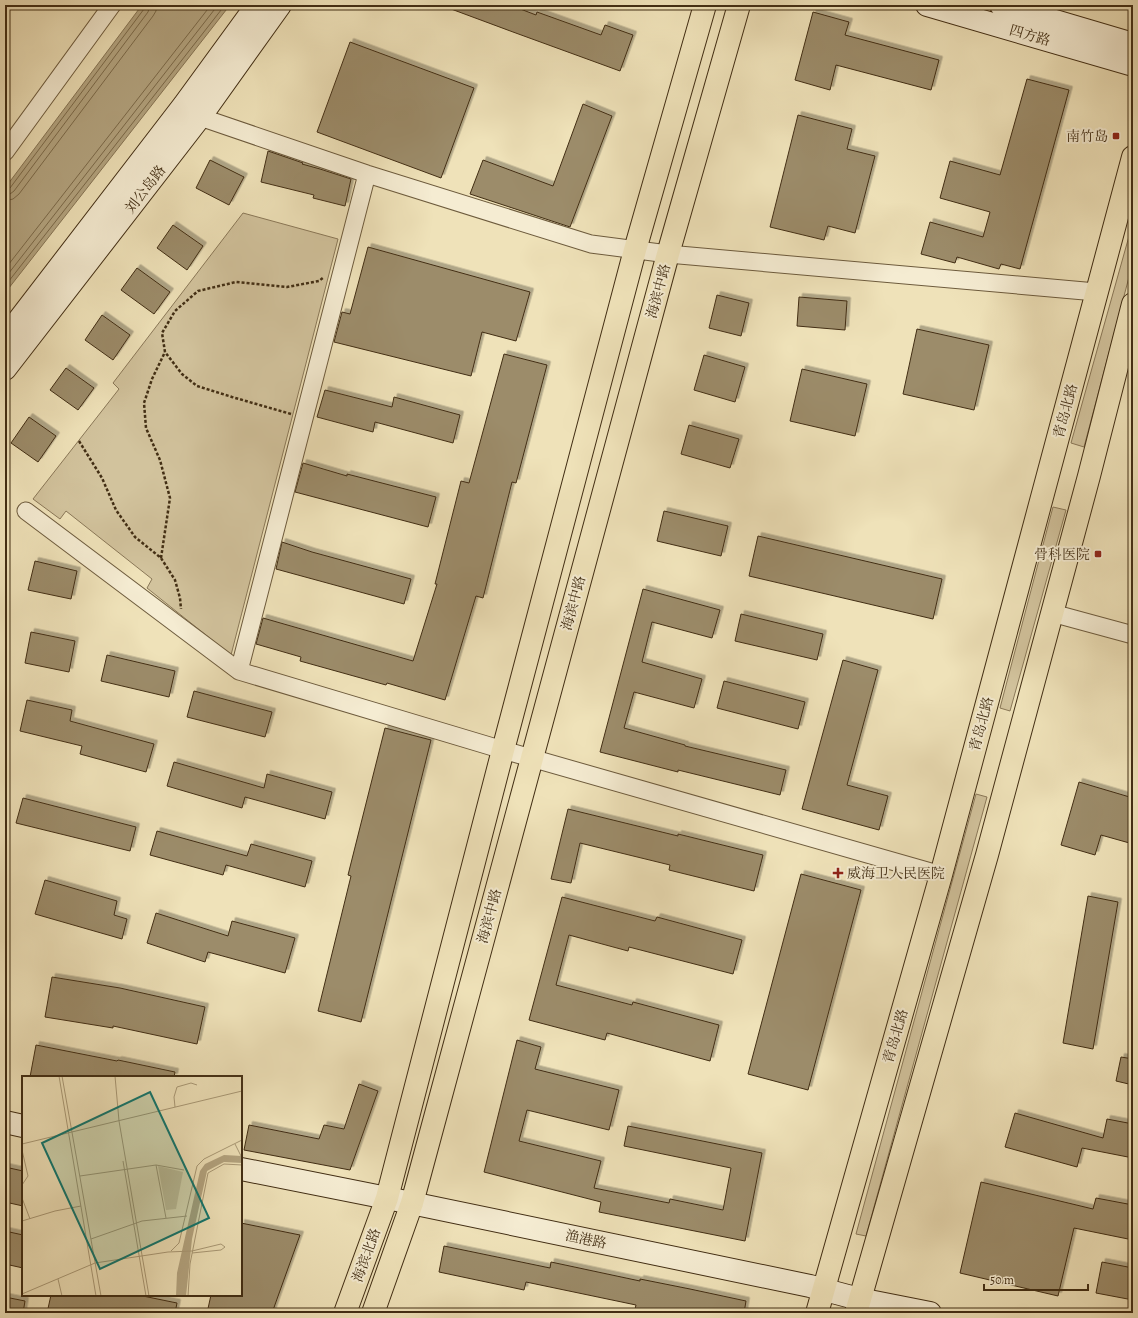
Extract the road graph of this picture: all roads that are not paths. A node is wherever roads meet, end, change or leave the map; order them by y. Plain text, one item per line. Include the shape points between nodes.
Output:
1 (112, 5) edge
2 (257, 5) edge
3 (280, 5) edge
4 (705, 5) edge
5 (738, 5) edge
6 (927, 5) edge
7 (1000, 5) edge
8 (1133, 44) edge
9 (1133, 65) edge
10 (192, 111) junction
11 (5, 152) edge
12 (1133, 157) edge
13 (367, 174) junction
14 (635, 250) junction
15 (668, 254) junction
16 (1096, 292) junction
17 (1133, 304) edge
18 (5, 338) edge
19 (5, 369) edge
20 (26, 511) dead end
21 (1052, 613) junction
22 (1133, 635) edge
23 (239, 671) junction
24 (503, 750) junction
25 (532, 758) junction
26 (941, 875) junction
27 (5, 1122) edge
28 (22, 1126) edge
29 (242, 1169) edge
30 (387, 1198) junction
31 (412, 1203) junction
32 (824, 1289) junction
33 (857, 1306) edge
34 (345, 1313) edge
35 (373, 1313) edge
36 (817, 1313) edge
37 (930, 1313) edge

1 - 11 street
2 - 10 main road, 刘公岛路
3 - 10 main road, 刘公岛路
4 - 14 main road, 海滨中路
5 - 15 main road, 海滨中路
6 - 9 main road, 四方路
7 - 8 main road, 四方路
10 - 13 street
10 - 18 main road, 刘公岛路
10 - 19 main road, 刘公岛路
12 - 16 main road, 青岛北路
13 - 14 street via 591,244
13 - 23 street
14 - 15 street
14 - 24 main road, 海滨中路
15 - 16 street
15 - 25 main road, 海滨中路
16 - 26 main road, 青岛北路
17 - 21 main road
20 - 23 street
21 - 22 street
21 - 33 main road via 987,855
23 - 24 street
24 - 25 street
24 - 30 main road, 海滨中路
25 - 26 street
25 - 31 main road, 海滨中路
26 - 32 main road, 青岛北路
27 - 28 main road
29 - 30 main road, 渔港路
30 - 31 main road, 渔港路
30 - 34 main road, 海滨北路
31 - 32 main road, 渔港路
31 - 35 main road, 海滨北路
32 - 33 main road, 渔港路
32 - 36 main road, 青岛北路
33 - 37 main road, 渔港路

